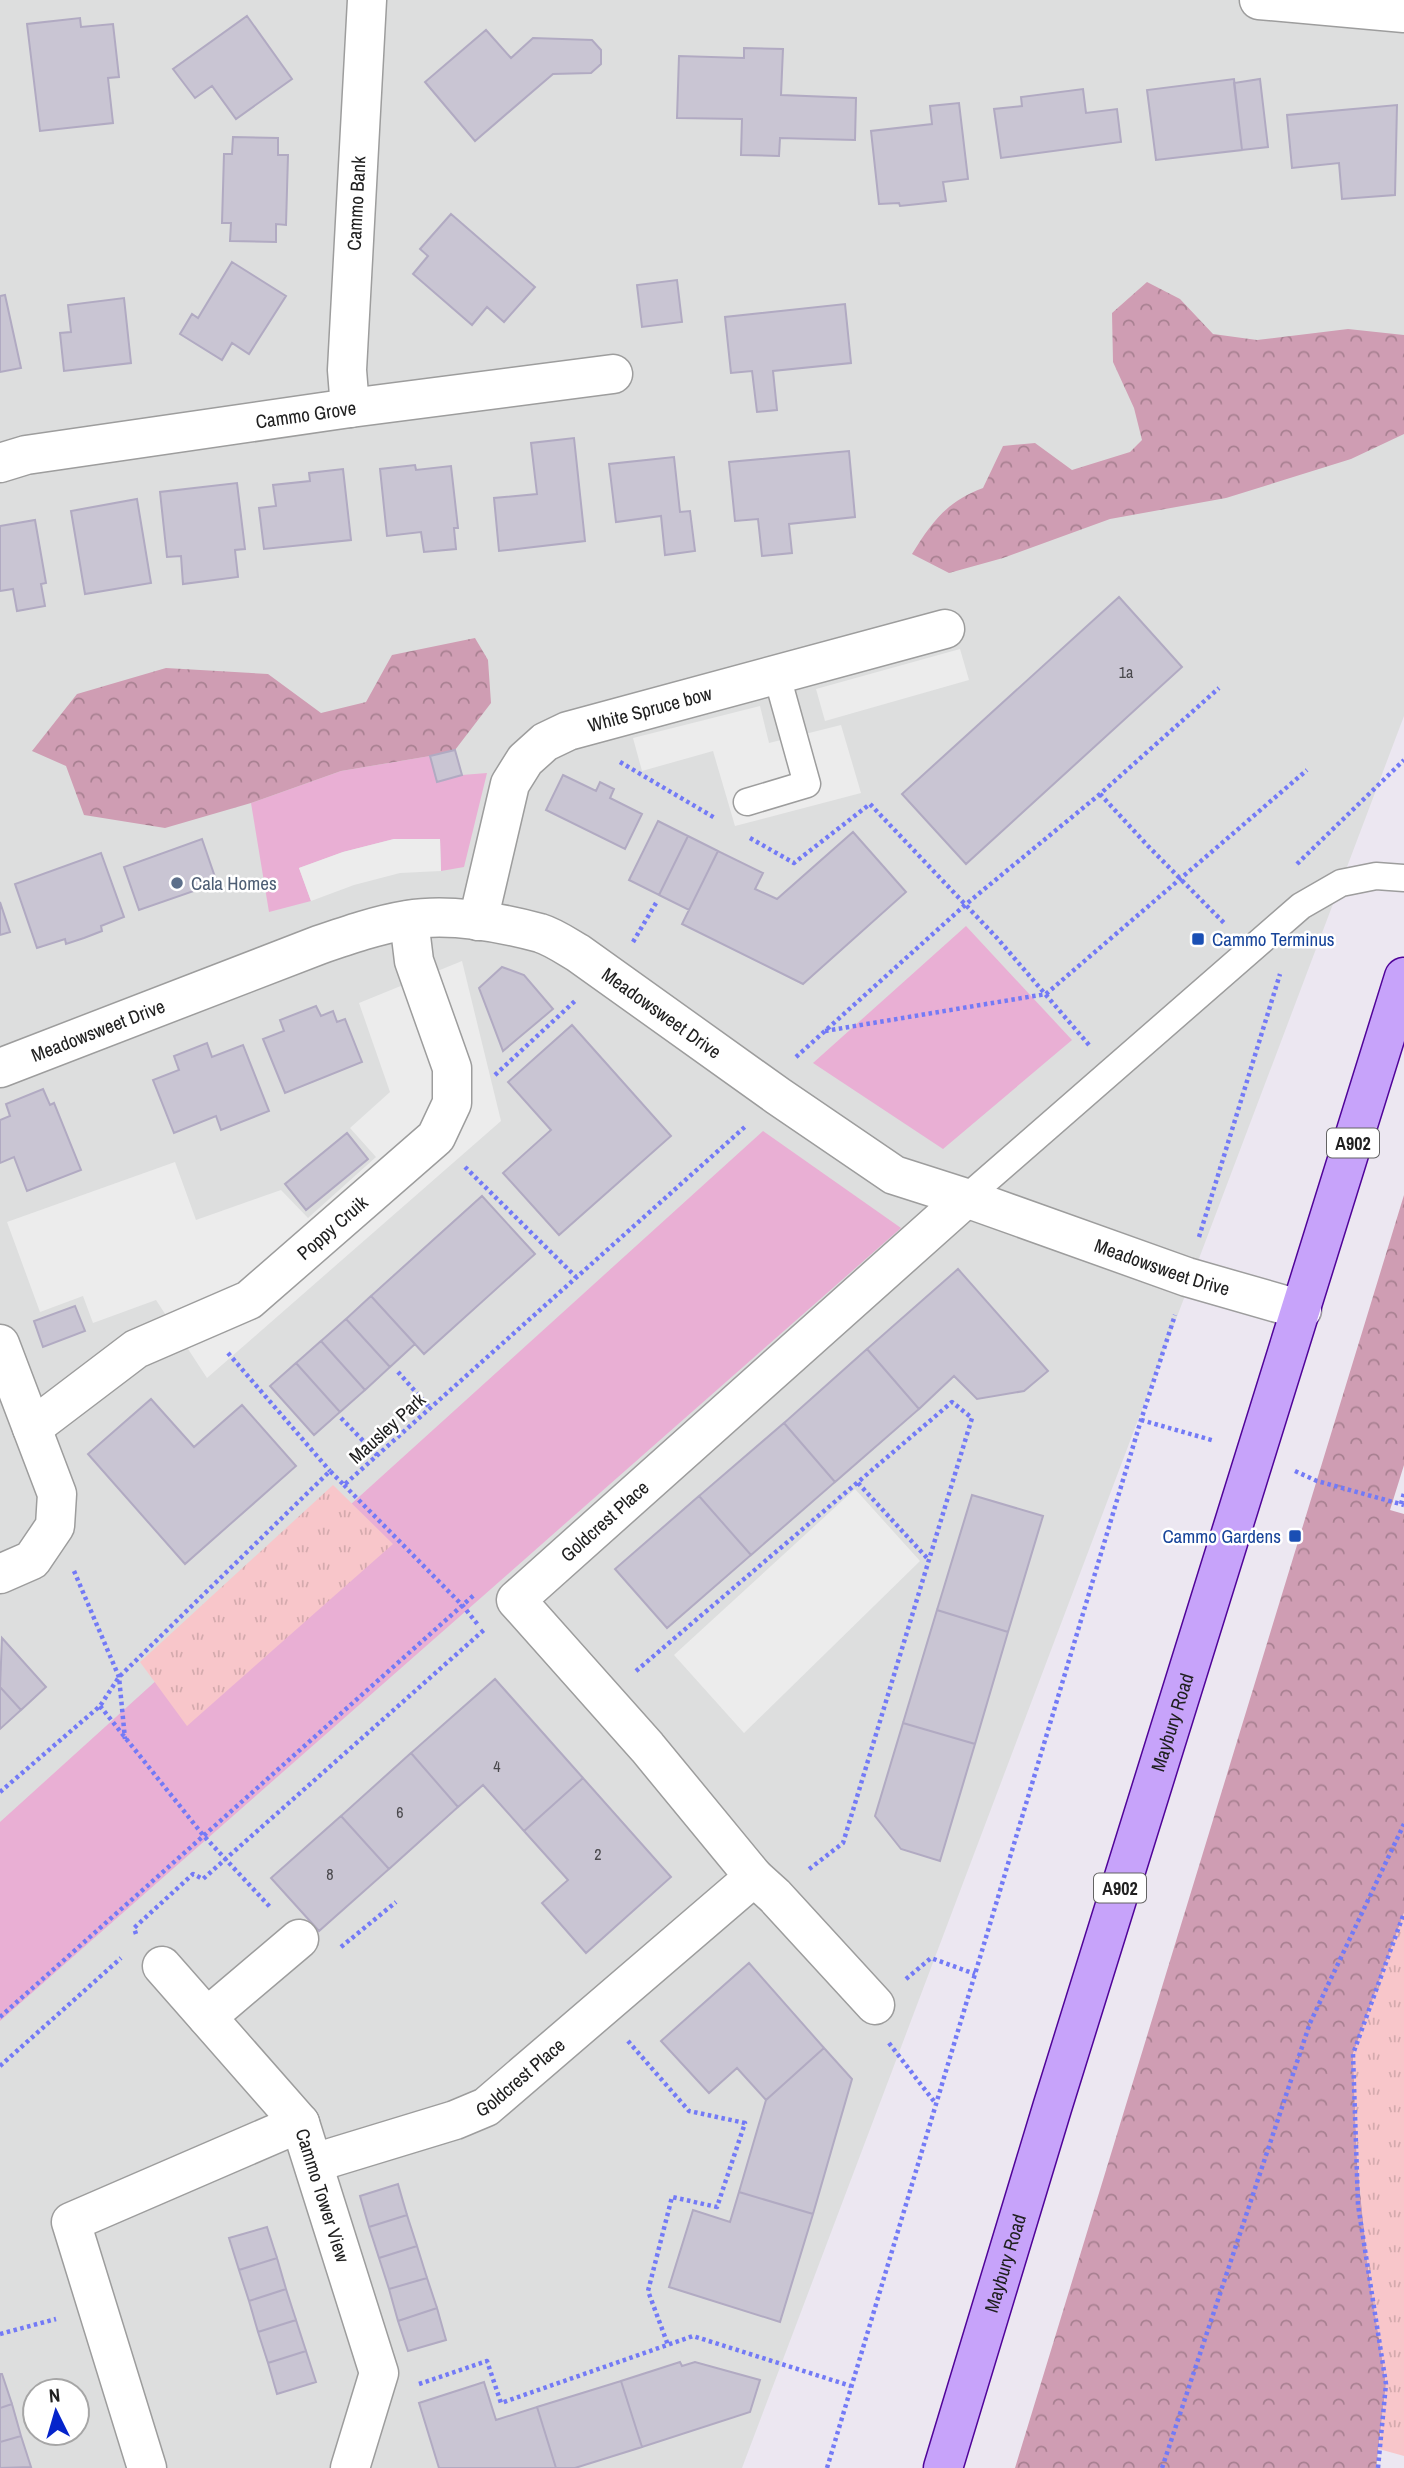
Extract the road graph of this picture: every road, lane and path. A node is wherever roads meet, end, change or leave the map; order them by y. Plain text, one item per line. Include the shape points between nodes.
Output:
1 (367, 0) edge
2 (1259, 0) edge
3 (1404, 13) edge
4 (613, 374) dead end
5 (350, 408) junction
6 (0, 463) edge
7 (945, 629) dead end
8 (777, 676) junction
9 (1219, 688) dead end
10 (568, 731) junction
11 (1307, 770) dead end
12 (1100, 794) junction
13 (747, 802) joint
14 (722, 822) junction
15 (1404, 878) edge
16 (1181, 879) junction
17 (656, 903) dead end
18 (965, 905) junction
19 (409, 920) junction
20 (478, 921) junction
21 (1227, 925) dead end
22 (634, 941) dead end
23 (1281, 972) dead end
24 (1404, 977) edge
25 (1046, 994) junction
26 (564, 1013) dead end
27 (825, 1031) junction
28 (1090, 1047) dead end
29 (795, 1058) dead end
30 (0, 1068) edge
31 (452, 1103) junction
32 (752, 1120) dead end
33 (436, 1137) junction
34 (966, 1198) junction
35 (576, 1277) junction
36 (1187, 1277) junction
37 (1302, 1310) junction
38 (199, 1320) junction
39 (0, 1344) edge
40 (398, 1372) dead end
41 (430, 1408) junction
42 (341, 1418) dead end
43 (1141, 1420) junction
44 (32, 1428) junction
45 (1255, 1453) junction
46 (377, 1455) junction
47 (330, 1471) junction
48 (858, 1483) junction
49 (344, 1485) junction
50 (1404, 1493) edge
51 (1402, 1505) edge
52 (55, 1526) junction
53 (928, 1559) junction
54 (0, 1574) edge
55 (516, 1600) junction
56 (484, 1631) junction
57 (119, 1677) junction
58 (603, 1699) junction
59 (100, 1706) junction
60 (125, 1739) junction
61 (0, 1792) edge
62 (1404, 1824) edge
63 (226, 1858) junction
64 (765, 1887) junction
65 (1404, 1913) edge
66 (299, 1939) dead end
67 (144, 1953) junction
68 (875, 2005) dead end
69 (600, 2008) junction
70 (207, 2017) junction
71 (0, 2066) edge
72 (300, 2123) junction
73 (314, 2163) junction
74 (97, 2308) junction
75 (0, 2334) edge
76 (668, 2345) junction
77 (852, 2386) junction
78 (372, 2399) junction
79 (147, 2468) edge
80 (350, 2468) edge
81 (827, 2468) edge
82 (943, 2468) edge
83 (1162, 2468) edge
84 (1378, 2468) edge

1 - 5 street, Cammo Bank via 347,370
2 - 3 street
4 - 5 street, Cammo Grove
5 - 6 street, Cammo Grove
7 - 8 street, White Spruce bow
8 - 10 street, White Spruce bow
8 - 13 lane via 807,784
9 - 12 path
10 - 14 path
10 - 20 street, White Spruce bow via 545,742 525,760 510,784
11 - 16 path
12 - 16 path
12 - 18 path
13 - 14 path
14 - 18 path via 794,863 870,804
15 - 34 lane via 1376,876 1341,883 1301,906
16 - 21 path
16 - 25 path
17 - 22 path
18 - 25 path
18 - 27 path
19 - 20 street, Meadowsweet Drive
19 - 30 street, Meadowsweet Drive via 319,944
19 - 31 street, Poppy Cruik via 414,961 452,1068
20 - 34 street, Meadowsweet Drive via 541,934 578,953 894,1175
23 - 36 path
24 - 37 main road, Maybury Road / A902
25 - 27 path
25 - 28 path
26 - 31 path via 502,1070
27 - 29 path
31 - 33 street, Poppy Cruik
32 - 35 path, Mausley Park
33 - 35 path
33 - 38 street, Poppy Cruik via 248,1300
34 - 36 street, Meadowsweet Drive
34 - 55 street, Goldcrest Place
35 - 41 path, Mausley Park
36 - 37 street, Meadowsweet Drive
36 - 43 path
37 - 45 main road, Maybury Road / A902
38 - 44 street, Poppy Cruik via 136,1349
38 - 47 path
39 - 44 street
40 - 41 path
41 - 46 path, Mausley Park
42 - 46 path
43 - 45 path
43 - 77 path
44 - 52 street via 57,1494
45 - 51 path via 1317,1482
45 - 82 main road, Maybury Road / A902
46 - 49 path, Mausley Park
47 - 49 path, Mausley Park
47 - 57 path, Mausley Park
48 - 53 path
48 - 53 path via 952,1402 972,1418
48 - 58 path
49 - 56 path
50 - 51 path
52 - 54 street via 32,1560
52 - 57 path
53 - 64 path via 842,1843
55 - 56 path
55 - 58 street
56 - 63 path
57 - 59 path, Mausley Park
57 - 60 path
58 - 64 street
59 - 60 path
59 - 61 path, Mausley Park
60 - 63 path
62 - 83 path via 1310,2023
63 - 67 path via 204,1879 193,1874 134,1928
64 - 68 street
64 - 69 street, Goldcrest Place
65 - 84 path via 1353,2054 1359,2205 1386,2384
66 - 70 street
67 - 70 street, Cammo Tower View
67 - 71 path
69 - 73 street, Goldcrest Place via 486,2107
69 - 76 path via 689,2111 745,2123 717,2207 672,2197 648,2291
70 - 72 street, Cammo Tower View
72 - 73 street, Cammo Tower View
72 - 74 street via 71,2222
73 - 78 street, Cammo Tower View via 379,2373
74 - 75 path
74 - 79 street
76 - 77 path via 693,2336
76 - 78 path via 501,2403 487,2361
77 - 81 path
78 - 80 street, Cammo Tower View

